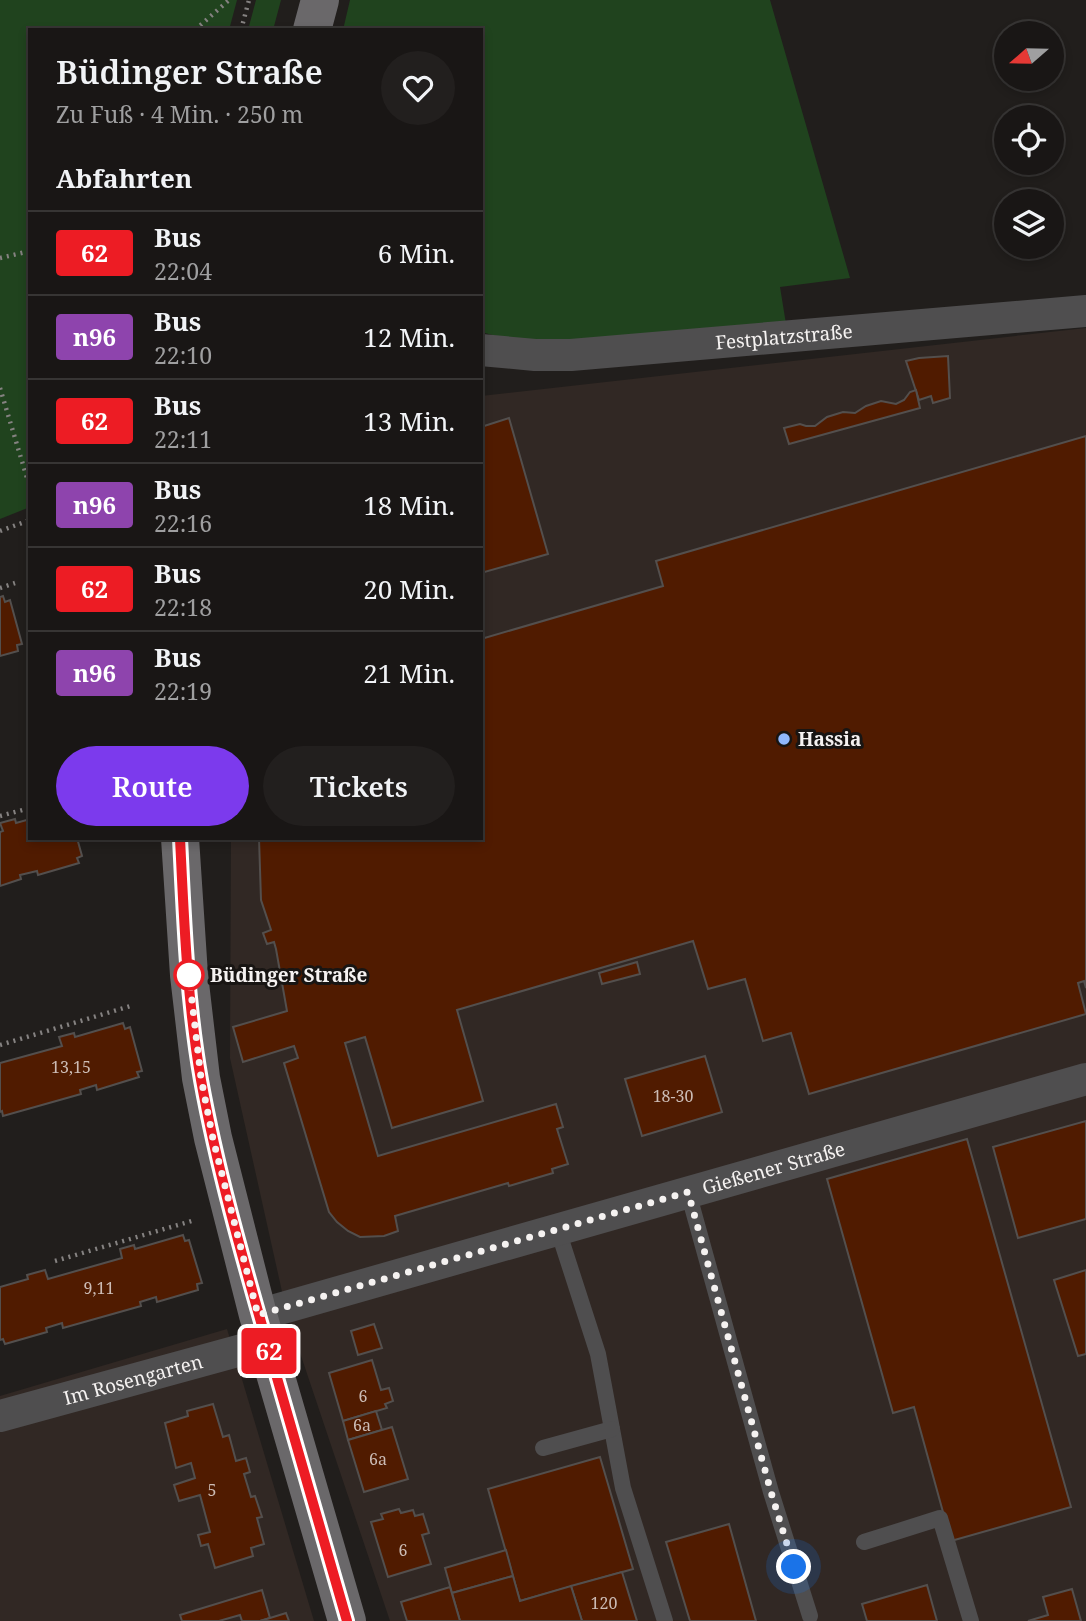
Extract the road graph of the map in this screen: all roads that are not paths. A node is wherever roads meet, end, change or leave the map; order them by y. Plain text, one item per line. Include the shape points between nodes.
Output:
1 (320, 0) edge
2 (313, 28) edge
3 (1086, 311) edge
4 (483, 351) edge
5 (180, 840) edge
6 (1086, 1079) edge
7 (688, 1192) junction
8 (558, 1230) junction
9 (263, 1329) junction
10 (0, 1416) edge
11 (612, 1429) junction
12 (543, 1448) dead end
13 (864, 1542) dead end
14 (810, 1616) dead end
15 (347, 1621) edge
16 (665, 1621) edge
17 (971, 1621) edge

1 - 2 main road
3 - 4 street, Festplatzstraße via 571,355
5 - 9 main road via 201,1078
6 - 7 street, Gießener Straße
7 - 8 street, Gießener Straße
7 - 14 lane
8 - 9 street, Gießener Straße
8 - 11 lane via 598,1354
9 - 10 street, Im Rosengarten
9 - 15 main road
11 - 12 lane
11 - 16 lane via 623,1488
13 - 17 lane via 940,1518

